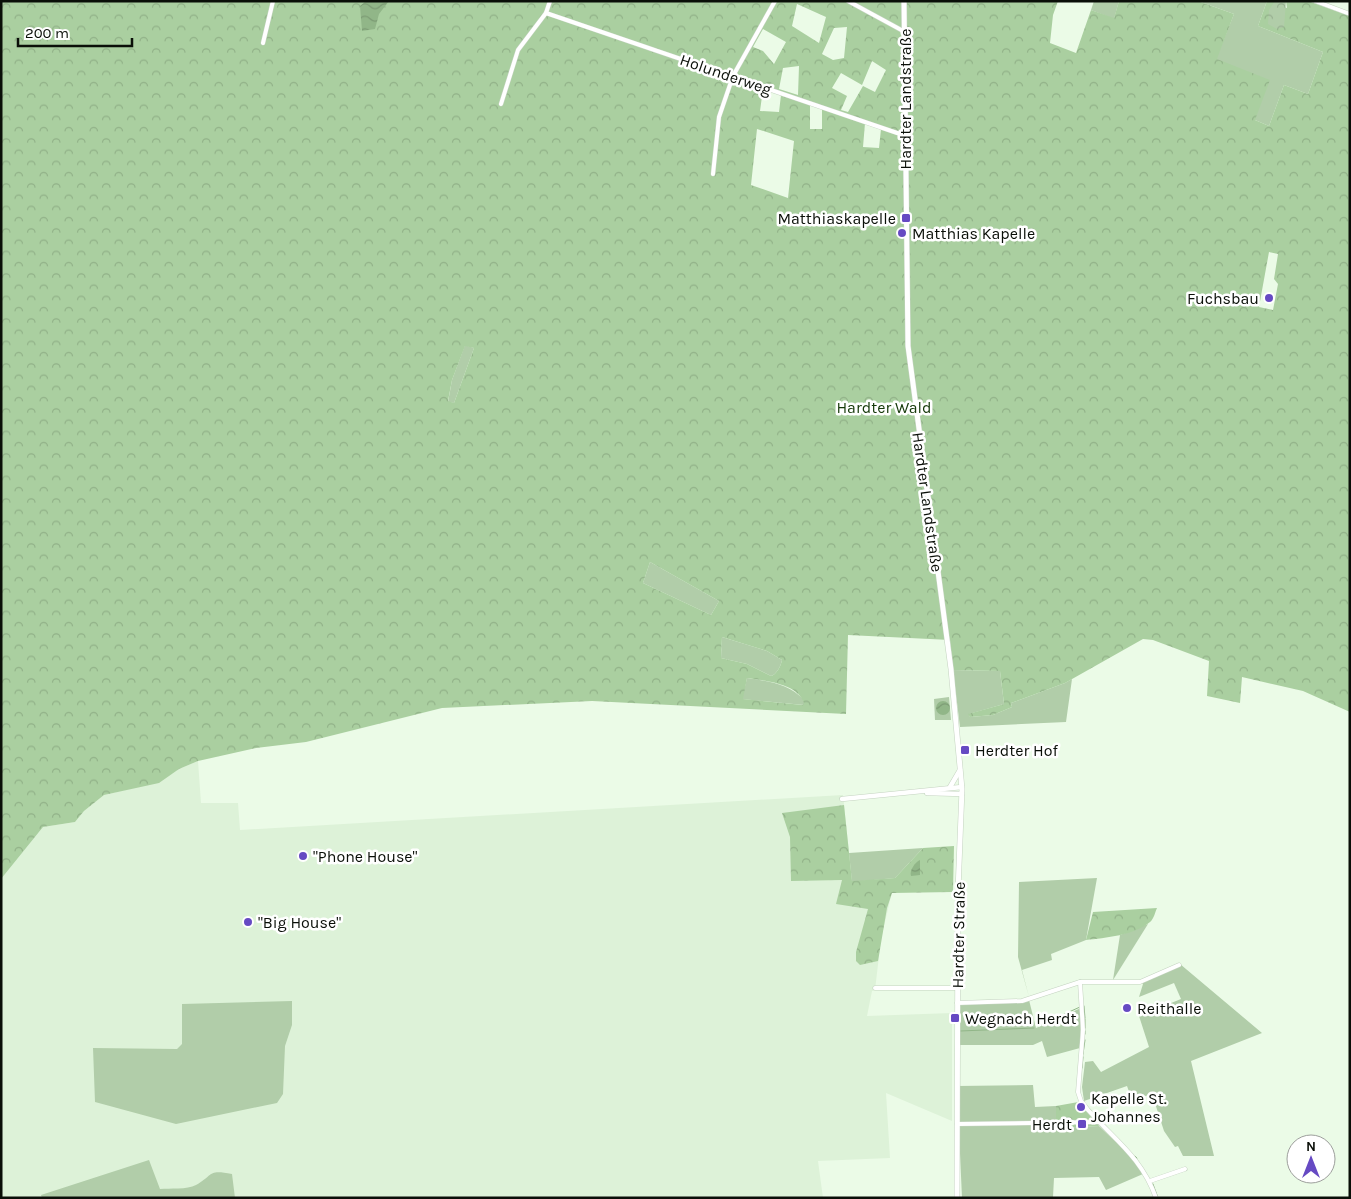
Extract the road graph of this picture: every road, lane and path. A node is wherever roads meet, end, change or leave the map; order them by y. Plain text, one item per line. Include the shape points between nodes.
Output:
1 (273, 1) edge
2 (550, 1) edge
3 (775, 1) edge
4 (848, 1) edge
5 (904, 1) edge
6 (1316, 1) edge
7 (546, 13) junction
8 (1350, 14) edge
9 (904, 32) junction
10 (263, 42) dead end
11 (733, 76) junction
12 (501, 104) dead end
13 (906, 136) junction
14 (713, 174) dead end
15 (955, 703) joint
16 (960, 768) junction
17 (950, 787) junction
18 (962, 787) junction
19 (921, 792) junction
20 (962, 794) junction
21 (842, 799) dead end
22 (1179, 966) dead end
23 (1080, 982) junction
24 (875, 988) dead end
25 (957, 988) junction
26 (957, 1002) junction
27 (1098, 1122) junction
28 (957, 1124) junction
29 (1184, 1169) dead end
30 (1150, 1181) junction
31 (957, 1198) edge
32 (1156, 1198) edge

1 - 10 street
2 - 7 street
3 - 11 street
4 - 9 street
5 - 9 main road, Hardter Landstraße
6 - 8 street
7 - 11 street, Holunderweg
7 - 12 street via 518,50
9 - 13 main road, Hardter Landstraße
11 - 13 street, Holunderweg
11 - 14 street via 719,116
13 - 15 main road, Hardter Landstraße via 909,357
15 - 16 main road, Hardter Straße
16 - 17 street
16 - 18 main road, Hardter Straße
17 - 18 street
17 - 19 street
18 - 20 main road, Hardter Straße
19 - 20 street
19 - 21 street
20 - 25 main road, Hardter Straße
22 - 23 street via 1140,982
23 - 26 street via 1022,1001
23 - 27 street via 1083,1030 1078,1092 1081,1102
24 - 25 street
25 - 26 main road, Hardter Straße
26 - 28 main road, Hardter Straße
27 - 28 street
27 - 30 street via 1136,1159
28 - 31 main road, Hardter Straße
29 - 30 street
30 - 32 street

